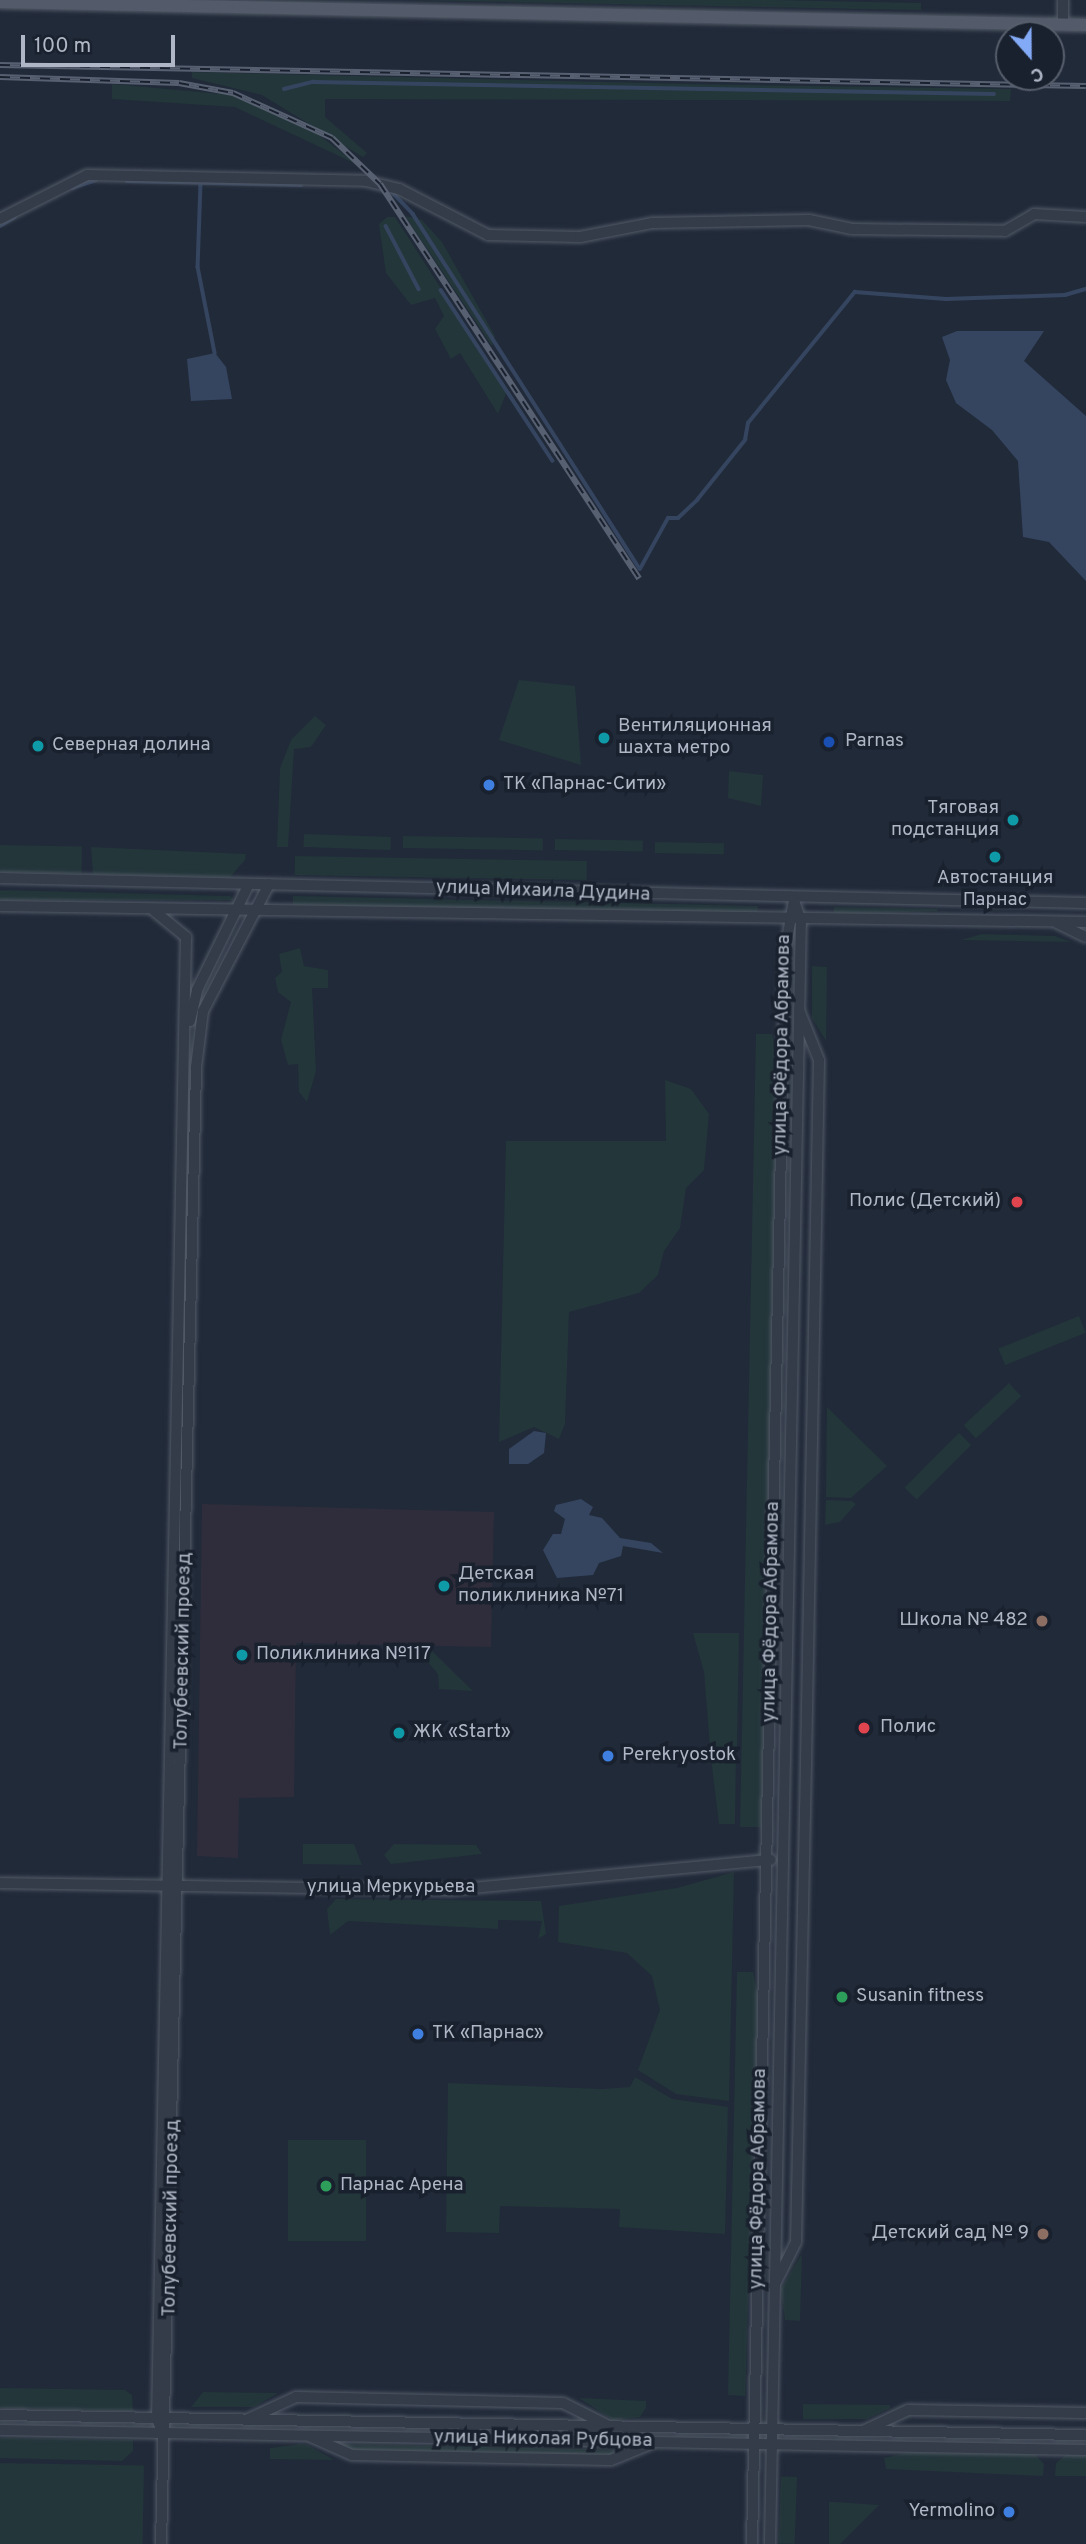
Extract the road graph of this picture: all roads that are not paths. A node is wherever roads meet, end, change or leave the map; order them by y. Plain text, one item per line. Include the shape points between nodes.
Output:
1 (1063, 0) edge
2 (0, 2) edge
3 (1063, 21) edge
4 (995, 23) edge
5 (1065, 24) edge
6 (1086, 25) edge
7 (1086, 218) edge
8 (0, 219) edge
9 (0, 878) edge
10 (249, 884) junction
11 (269, 884) junction
12 (794, 900) junction
13 (1086, 903) edge
14 (0, 906) edge
15 (152, 909) junction
16 (240, 911) junction
17 (256, 911) junction
18 (786, 922) junction
19 (801, 922) junction
20 (1055, 922) junction
21 (1086, 922) edge
22 (1086, 937) edge
23 (797, 1007) junction
24 (186, 1047) junction
25 (767, 1860) junction
26 (781, 1861) junction
27 (0, 1883) edge
28 (174, 1885) junction
29 (773, 2288) junction
30 (1086, 2413) edge
31 (0, 2415) edge
32 (163, 2419) junction
33 (245, 2421) junction
34 (609, 2427) junction
35 (754, 2429) junction
36 (0, 2430) edge
37 (772, 2430) junction
38 (861, 2431) junction
39 (163, 2433) junction
40 (308, 2435) junction
41 (1086, 2435) edge
42 (653, 2443) junction
43 (754, 2445) junction
44 (772, 2445) junction
45 (1086, 2450) edge
46 (161, 2544) edge
47 (752, 2544) edge
48 (770, 2544) edge

1 - 3 street
2 - 4 main road
5 - 6 main road
7 - 8 street via 1034,214 1005,231 852,229 809,220 652,223 580,237 488,235 399,189 366,181 87,175
9 - 10 street, улица Михаила Дудина
10 - 11 street, улица Михаила Дудина
10 - 16 street, Толубеевский проезд
11 - 12 street, улица Михаила Дудина
11 - 17 street, Толубеевский проезд
12 - 13 street, улица Михаила Дудина
12 - 18 street, улица Фёдора Абрамова
12 - 19 street, улица Фёдора Абрамова
14 - 15 street, улица Михаила Дудина
15 - 16 street, улица Михаила Дудина
15 - 24 street, Толубеевский проезд via 186,937
16 - 17 street, улица Михаила Дудина
16 - 24 street, Толубеевский проезд via 197,990
17 - 18 street, улица Михаила Дудина
17 - 28 street, Толубеевский проезд via 210,996 199,1032
18 - 19 street, улица Михаила Дудина
18 - 25 street, улица Фёдора Абрамова
19 - 20 street, улица Михаила Дудина
19 - 23 street, улица Фёдора Абрамова
20 - 21 street, улица Михаила Дудина
20 - 22 street
23 - 26 street, улица Фёдора Абрамова
23 - 29 street via 819,1060 807,1738 796,2242
24 - 28 street, Толубеевский проезд
25 - 26 street, улица Меркурьева
25 - 28 street, улица Меркурьева via 451,1890
25 - 35 street, улица Фёдора Абрамова
26 - 29 street, улица Фёдора Абрамова
27 - 28 street, улица Меркурьева
28 - 32 street, Толубеевский проезд
29 - 37 street, улица Фёдора Абрамова
30 - 38 street via 908,2410
31 - 32 street, улица Николая Рубцова
32 - 33 street, улица Николая Рубцова
32 - 39 street, Толубеевский проезд
33 - 34 street, улица Николая Рубцова
33 - 34 street via 282,2401 310,2398 563,2403
34 - 35 street, улица Николая Рубцова
35 - 37 street, улица Николая Рубцова
35 - 43 street, улица Фёдора Абрамова
36 - 39 street, улица Николая Рубцова
37 - 38 street, улица Николая Рубцова
37 - 44 street, улица Фёдора Абрамова
38 - 41 street, улица Николая Рубцова
39 - 40 street, улица Николая Рубцова
39 - 46 street, Толубеевский проезд
40 - 42 street, улица Николая Рубцова
40 - 42 street via 352,2455 611,2460
42 - 43 street, улица Николая Рубцова
43 - 44 street, улица Николая Рубцова
43 - 47 street, улица Фёдора Абрамова
44 - 45 street, улица Николая Рубцова
44 - 48 street, улица Фёдора Абрамова

